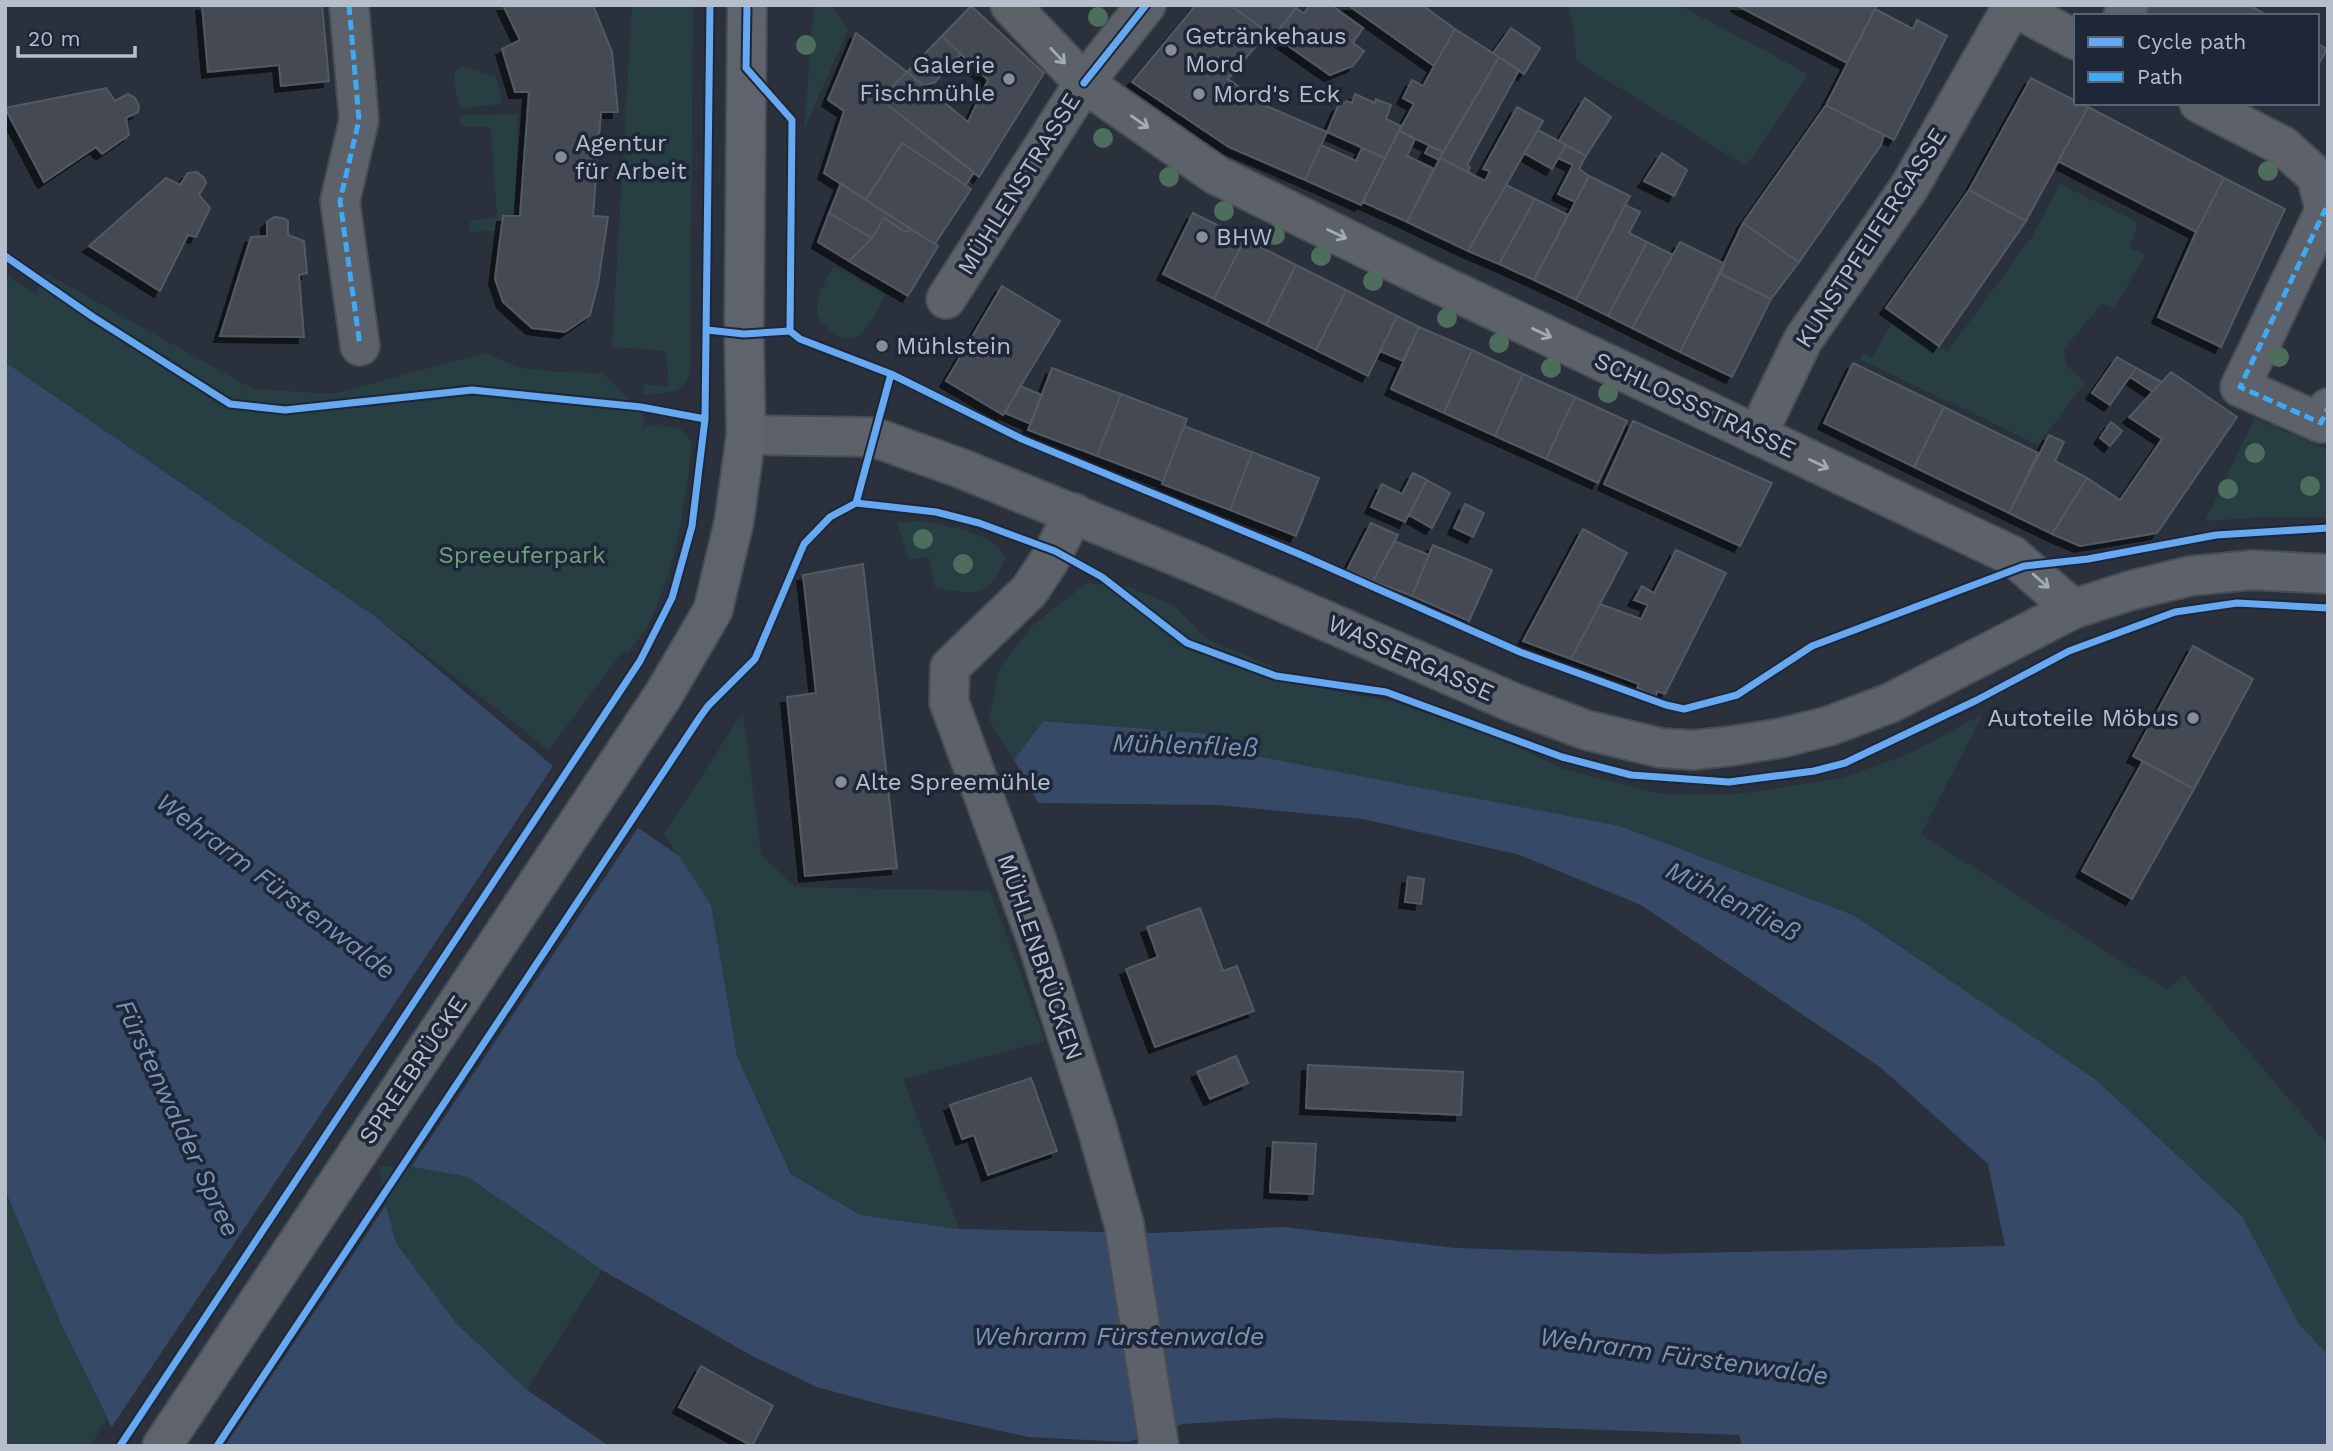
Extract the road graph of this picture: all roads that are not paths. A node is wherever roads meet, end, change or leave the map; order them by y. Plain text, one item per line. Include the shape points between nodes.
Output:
1 (349, 5) edge
2 (747, 5) edge
3 (1010, 5) edge
4 (1146, 5) edge
5 (2011, 6) edge
6 (2074, 39) edge
7 (1084, 83) junction
8 (2203, 105) edge
9 (2326, 210) edge
10 (946, 299) dead end
11 (360, 345) dead end
12 (2328, 408) edge
13 (746, 435) junction
14 (1757, 435) junction
15 (1074, 513) junction
16 (2328, 574) edge
17 (2073, 609) junction
18 (1159, 1444) edge
19 (162, 1446) edge

1 - 11 street via 359,120 340,201
2 - 13 main road, SPREEBRÜCKE
3 -> 7 street, SCHLOSSSTRASSE
4 - 7 street, MÜHLENSTRASSE
5 - 6 street
5 - 14 street, KUNSTPFEIFERGASSE via 1910,186 1803,340
7 - 10 street, MÜHLENSTRASSE
7 -> 14 street, SCHLOSSSTRASSE via 1216,175
8 - 9 street via 2283,146 2316,176
9 - 12 street via 2240,387 2321,423
13 - 15 street, WASSERGASSE via 873,437
13 - 19 main road, SPREEBRÜCKE via 734,522 713,610 664,694
14 -> 17 street, SCHLOSSSTRASSE via 2013,556
15 - 17 street, WASSERGASSE via 1514,703 1586,730 1661,748 1731,746 1829,726 1890,703
15 - 18 street, MÜHLENBRÜCKEN via 1028,591 950,667 948,702 1036,938 1097,1128 1124,1224
16 - 17 street via 2252,570 2190,576

